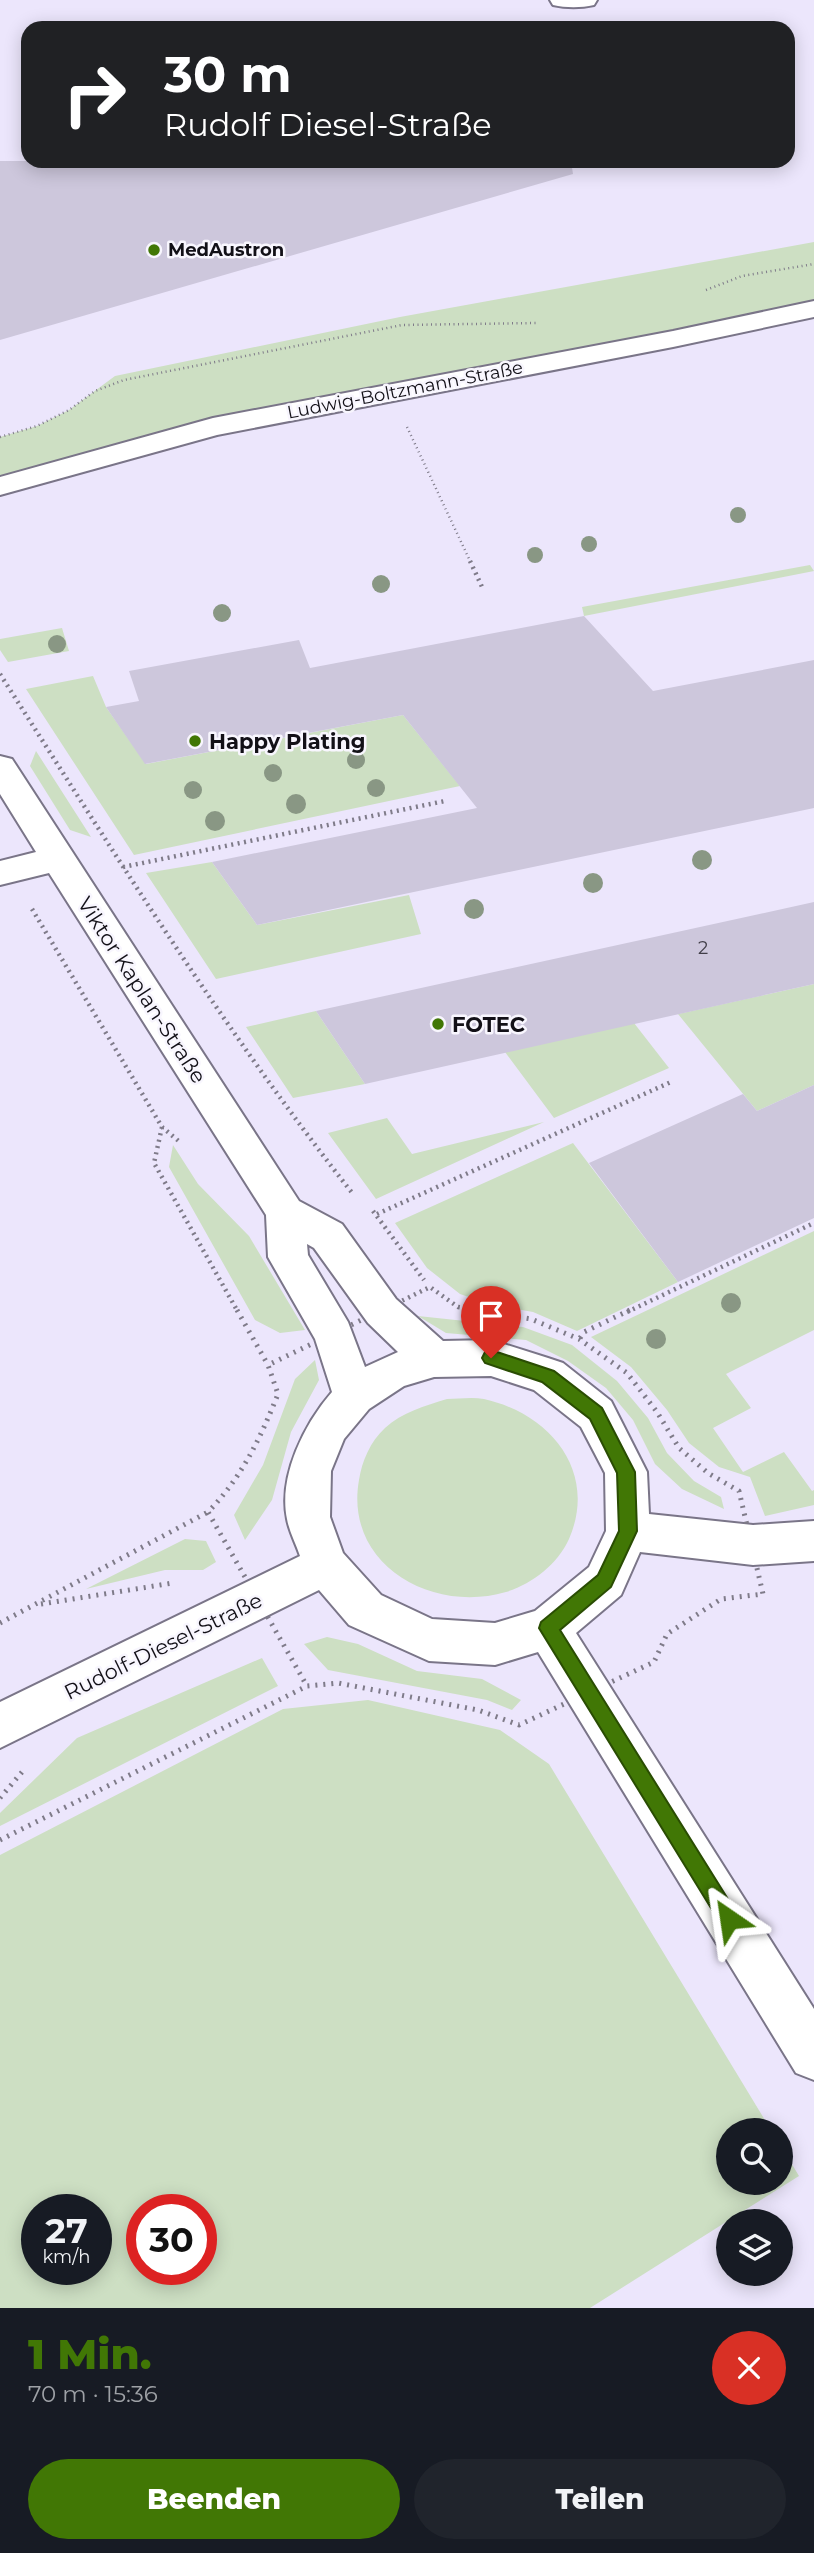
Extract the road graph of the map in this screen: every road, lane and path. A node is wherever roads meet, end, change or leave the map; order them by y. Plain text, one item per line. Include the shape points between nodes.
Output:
1 (561, 0) edge
2 (586, 0) edge
3 (814, 264) edge
4 (705, 290) dead end
5 (814, 309) edge
6 (542, 323) dead end
7 (390, 391) junction
8 (0, 437) edge
9 (0, 486) edge
10 (484, 589) dead end
11 (0, 674) edge
12 (0, 767) edge
13 (445, 801) dead end
14 (58, 859) junction
15 (123, 867) junction
16 (5, 872) edge
17 (671, 1082) dead end
18 (353, 1194) dead end
19 (285, 1212) junction
20 (377, 1214) dead end
21 (814, 1223) edge
22 (382, 1311) junction
23 (334, 1334) junction
24 (579, 1339) junction
25 (434, 1359) junction
26 (268, 1365) junction
27 (354, 1396) junction
28 (208, 1512) junction
29 (628, 1531) junction
30 (814, 1541) edge
31 (753, 1545) junction
32 (325, 1565) junction
33 (179, 1584) dead end
34 (251, 1598) junction
35 (36, 1605) junction
36 (0, 1623) edge
37 (548, 1628) junction
38 (307, 1686) junction
39 (588, 1693) junction
40 (0, 1726) edge
41 (0, 1840) edge
42 (814, 2054) edge

1 - 2 street
3 - 4 path via 742,276
5 - 7 street, Ludwig-Boltzmann-Straße via 673,340
6 - 8 path via 401,325 124,380 95,391 37,426
7 - 9 street, Ludwig-Boltzmann-Straße via 213,427
7 - 10 path
11 - 15 path
12 - 14 street, Viktor Kaplan-Straße
13 - 15 path
14 - 16 street
14 - 19 street, Viktor Kaplan-Straße
15 - 18 path via 294,1121
16 - 26 path via 162,1127 154,1163
17 - 20 path
19 - 22 street, Viktor Kaplan-Straße via 328,1236
19 - 23 street, Viktor Kaplan-Straße via 288,1257
21 - 24 path via 584,1332
22 - 23 path
22 - 24 path via 430,1287 458,1307 531,1319
22 - 25 street, Viktor Kaplan-Straße
23 - 26 path
23 - 27 street, Viktor Kaplan-Straße
24 - 31 path via 626,1373 679,1448 739,1491
25 - 27 street via 391,1372
25 - 29 street via 491,1358 548,1376 596,1414 626,1472
26 - 28 path via 278,1394 251,1461 230,1492
27 - 32 street via 327,1428 310,1471 309,1517
28 - 34 path
28 - 35 path
29 - 31 street
29 - 37 street via 605,1581
30 - 31 street
31 - 39 path via 763,1594 721,1599 667,1634 654,1662
32 - 34 street, Rudolf-Diesel-Straße
32 - 37 street via 365,1609 429,1640 495,1644
33 - 35 path via 166,1582
34 - 38 path
34 - 40 street, Rudolf-Diesel-Straße
35 - 36 path
37 - 39 street
38 - 39 path via 338,1683 478,1710 519,1726
38 - 41 path
39 - 42 street

